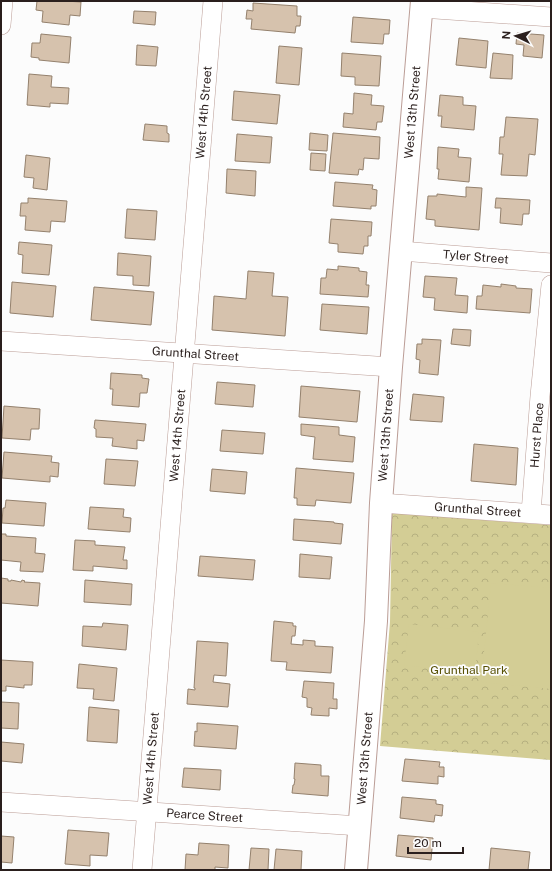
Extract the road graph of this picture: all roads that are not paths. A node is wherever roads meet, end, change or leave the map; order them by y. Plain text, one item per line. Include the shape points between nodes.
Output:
1 (3, 1) edge
2 (213, 1) edge
3 (422, 5) edge
4 (551, 17) edge
5 (1, 25) edge
6 (401, 251) junction
7 (551, 263) edge
8 (551, 285) edge
9 (1, 341) edge
10 (184, 353) junction
11 (391, 367) junction
12 (381, 503) junction
13 (531, 513) junction
14 (551, 515) edge
15 (1, 802) edge
16 (146, 812) junction
17 (360, 826) junction
18 (142, 870) edge
19 (356, 870) edge

1 - 5 street
2 - 10 street, West 14th Street
3 - 4 street
3 - 6 street, West 13th Street
6 - 7 street, Tyler Street
6 - 11 street, West 13th Street
8 - 13 street, Hurst Place
9 - 10 street, Grunthal Street
10 - 11 street, Grunthal Street
10 - 16 street, West 14th Street
11 - 12 street, West 13th Street
12 - 13 street, Grunthal Street
12 - 17 street, West 13th Street via 376,621
13 - 14 street, Grunthal Street
15 - 16 street, Pearce Street
16 - 17 street, Pearce Street
16 - 18 street, West 14th Street
17 - 19 street, West 13th Street

